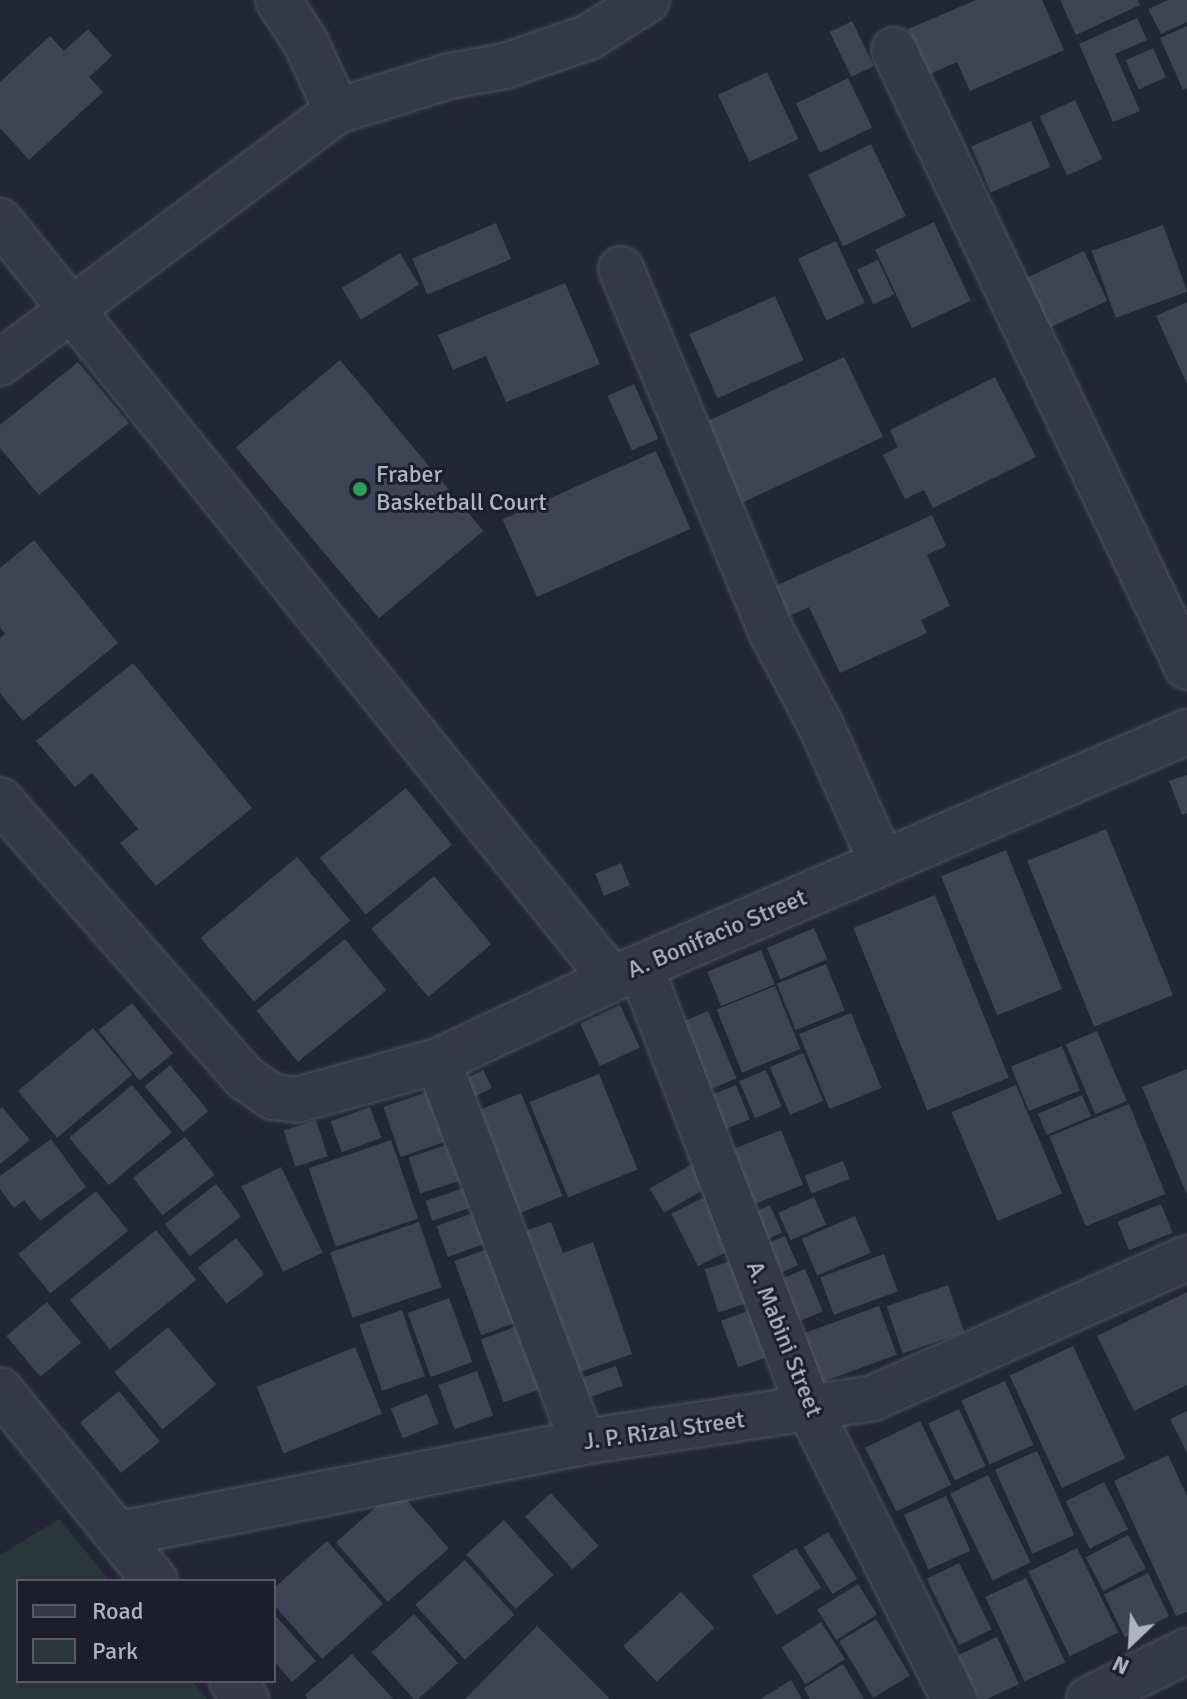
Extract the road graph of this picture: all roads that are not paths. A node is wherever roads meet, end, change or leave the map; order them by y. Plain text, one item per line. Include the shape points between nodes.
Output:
1 (278, 0) edge
2 (647, 0) edge
3 (894, 50) dead end
4 (337, 111) junction
5 (0, 221) edge
6 (621, 269) dead end
7 (71, 307) junction
8 (0, 363) edge
9 (1187, 667) edge
10 (1187, 732) edge
11 (0, 800) edge
12 (882, 863) junction
13 (626, 973) junction
14 (438, 1061) junction
15 (1187, 1258) edge
16 (0, 1390) edge
17 (810, 1410) junction
18 (583, 1442) junction
19 (119, 1534) junction
20 (153, 1579) edge
21 (1187, 1651) edge
22 (234, 1683) edge
23 (246, 1699) edge
24 (954, 1699) edge
25 (1089, 1699) edge

1 - 4 street via 306,43
2 - 4 street via 589,37 505,66 450,76
3 - 9 street
4 - 7 street
5 - 7 street, A. Mabini Street
6 - 12 street via 771,631 821,726
7 - 8 street
7 - 13 street, A. Mabini Street
10 - 12 street, A. Bonifacio Street
11 - 14 street, A. Bonifacio Street via 244,1077 273,1097 297,1100
12 - 13 street, A. Bonifacio Street
13 - 14 street, A. Bonifacio Street
13 - 17 street, A. Mabini Street
14 - 18 street
15 - 17 street, J. P. Rizal Street via 873,1398
16 - 19 street
17 - 18 street, J. P. Rizal Street
17 - 24 street, A. Mabini Street
18 - 19 street, J. P. Rizal Street
19 - 20 street
21 - 25 street
22 - 23 street

